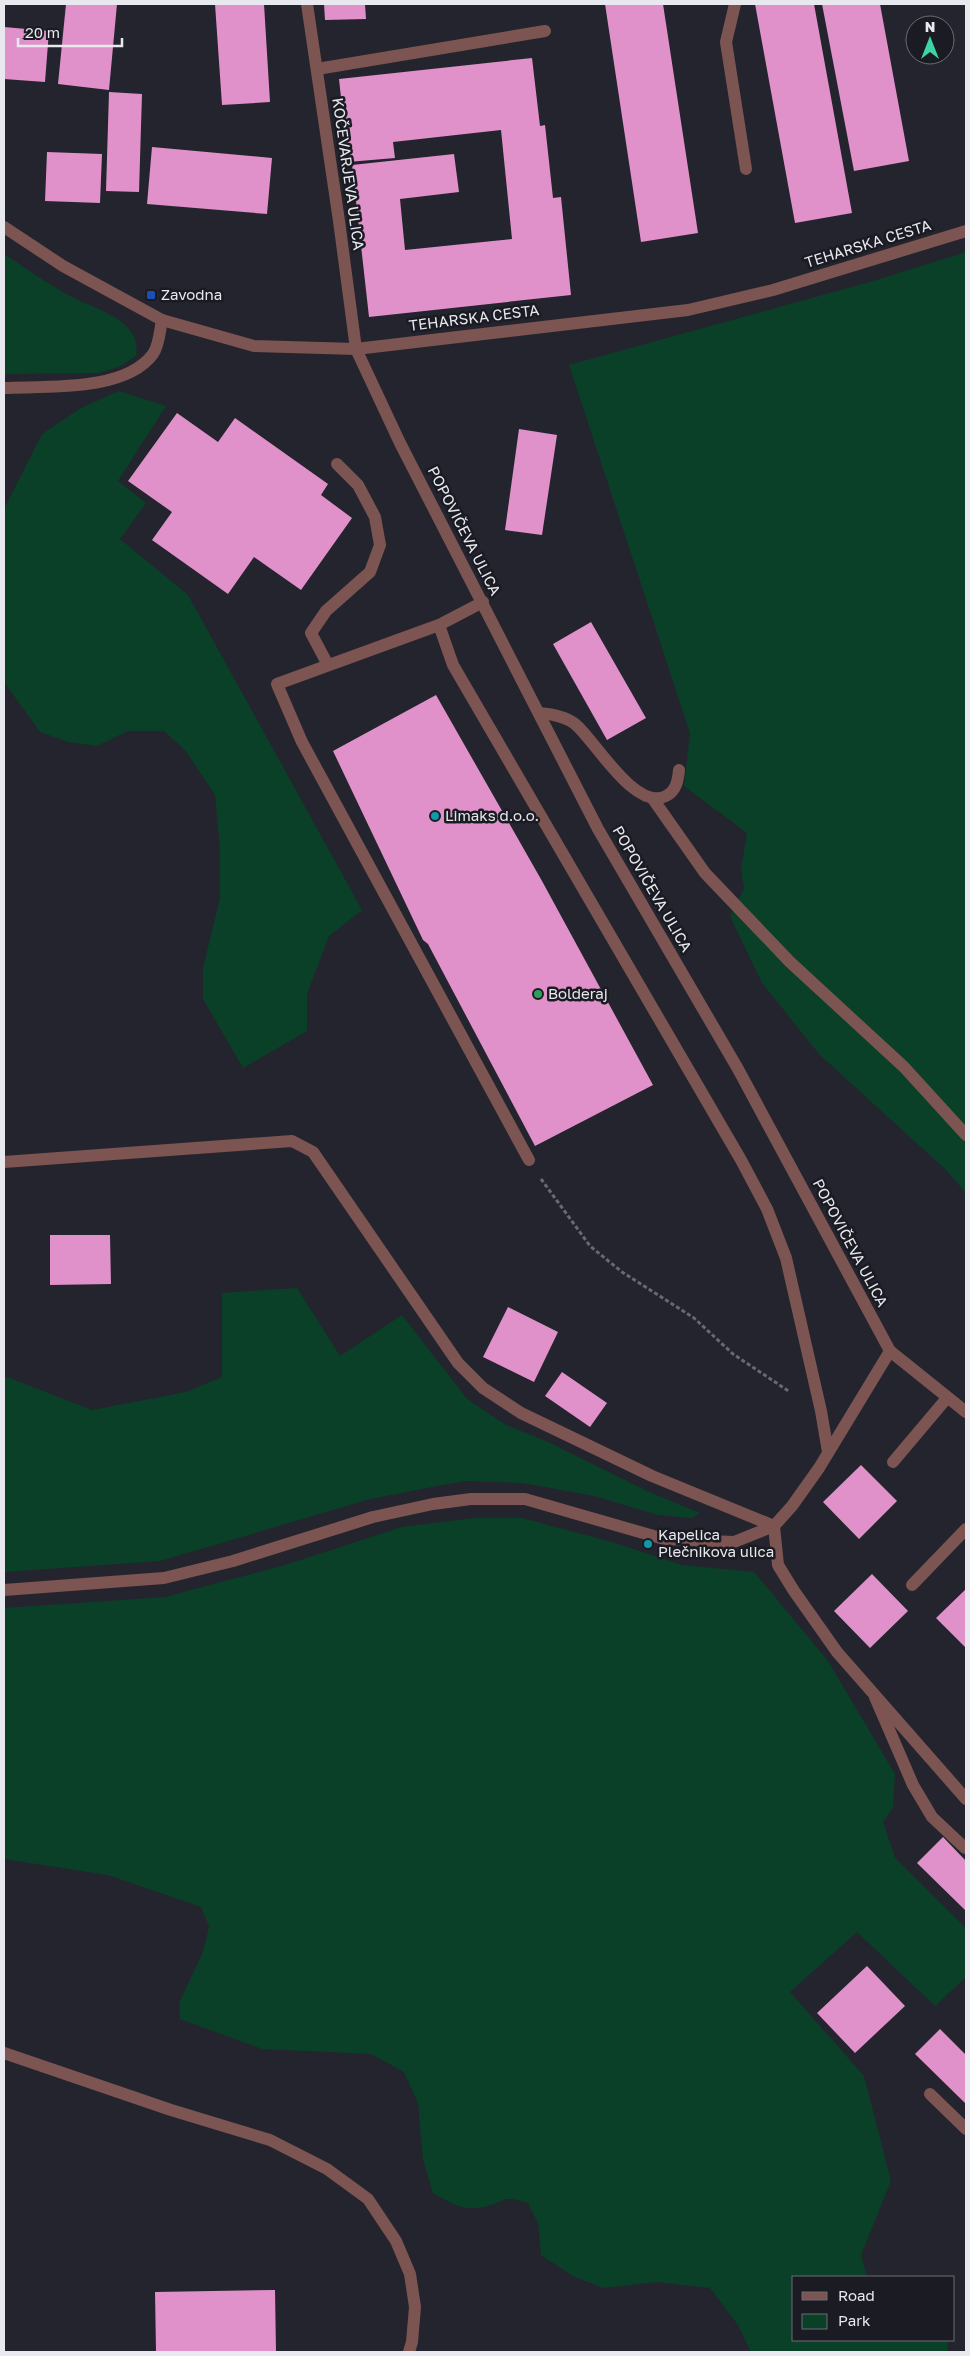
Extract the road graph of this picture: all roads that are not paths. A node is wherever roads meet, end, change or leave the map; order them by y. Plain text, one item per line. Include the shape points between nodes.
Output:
1 (307, 4) edge
2 (735, 4) edge
3 (545, 31) dead end
4 (317, 69) junction
5 (746, 169) dead end
6 (4, 227) edge
7 (966, 231) edge
8 (162, 320) junction
9 (356, 349) junction
10 (4, 388) edge
11 (337, 464) dead end
12 (483, 602) junction
13 (439, 625) junction
14 (328, 665) junction
15 (539, 713) junction
16 (679, 770) dead end
17 (653, 799) junction
18 (966, 1135) edge
19 (529, 1160) road end
20 (4, 1162) edge
21 (890, 1351) junction
22 (947, 1398) junction
23 (966, 1412) edge
24 (828, 1452) junction
25 (893, 1462) dead end
26 (774, 1526) junction
27 (966, 1530) edge
28 (912, 1585) dead end
29 (4, 1590) edge
30 (873, 1692) junction
31 (966, 1799) edge
32 (965, 1848) dead end
33 (4, 2053) edge
34 (930, 2094) dead end
35 (966, 2129) edge
36 (409, 2352) edge

1 - 4 street, KOČEVARJEVA ULICA
2 - 5 street via 726,42
3 - 4 street
4 - 9 street, KOČEVARJEVA ULICA
6 - 8 street, TEHARSKA CESTA via 63,266
7 - 9 street, TEHARSKA CESTA via 773,290 688,310
8 - 9 street, TEHARSKA CESTA via 254,346
8 - 10 street via 155,352 141,367 115,379
9 - 12 street, POPOVIČEVA ULICA via 400,443
11 - 14 street via 358,486 371,509 380,545 370,572 326,612 311,633
12 - 13 street
12 - 15 street, POPOVIČEVA ULICA
13 - 14 street
13 - 24 street via 453,665 767,1208 786,1258
14 - 19 street via 277,684 282,699 302,742
15 - 17 street via 556,715 575,724 612,769
15 - 21 street, POPOVIČEVA ULICA via 598,829 738,1069
16 - 17 street via 678,783 670,794
17 - 18 street via 705,873 790,962 904,1067
20 - 26 street via 292,1142 313,1152 458,1364 483,1388 521,1413 652,1476
21 - 22 street, POPOVIČEVA ULICA
21 - 24 street
22 - 23 street, POPOVIČEVA ULICA
22 - 25 street
24 - 26 street via 792,1506
26 - 29 street via 734,1542 664,1539 525,1499 471,1499 373,1517 233,1561 164,1578
26 - 30 street via 778,1565 837,1652
27 - 28 street
30 - 31 street
30 - 32 street via 913,1785 932,1817
33 - 36 street via 270,2140 327,2169 368,2199 396,2241 410,2274 415,2307
34 - 35 street

